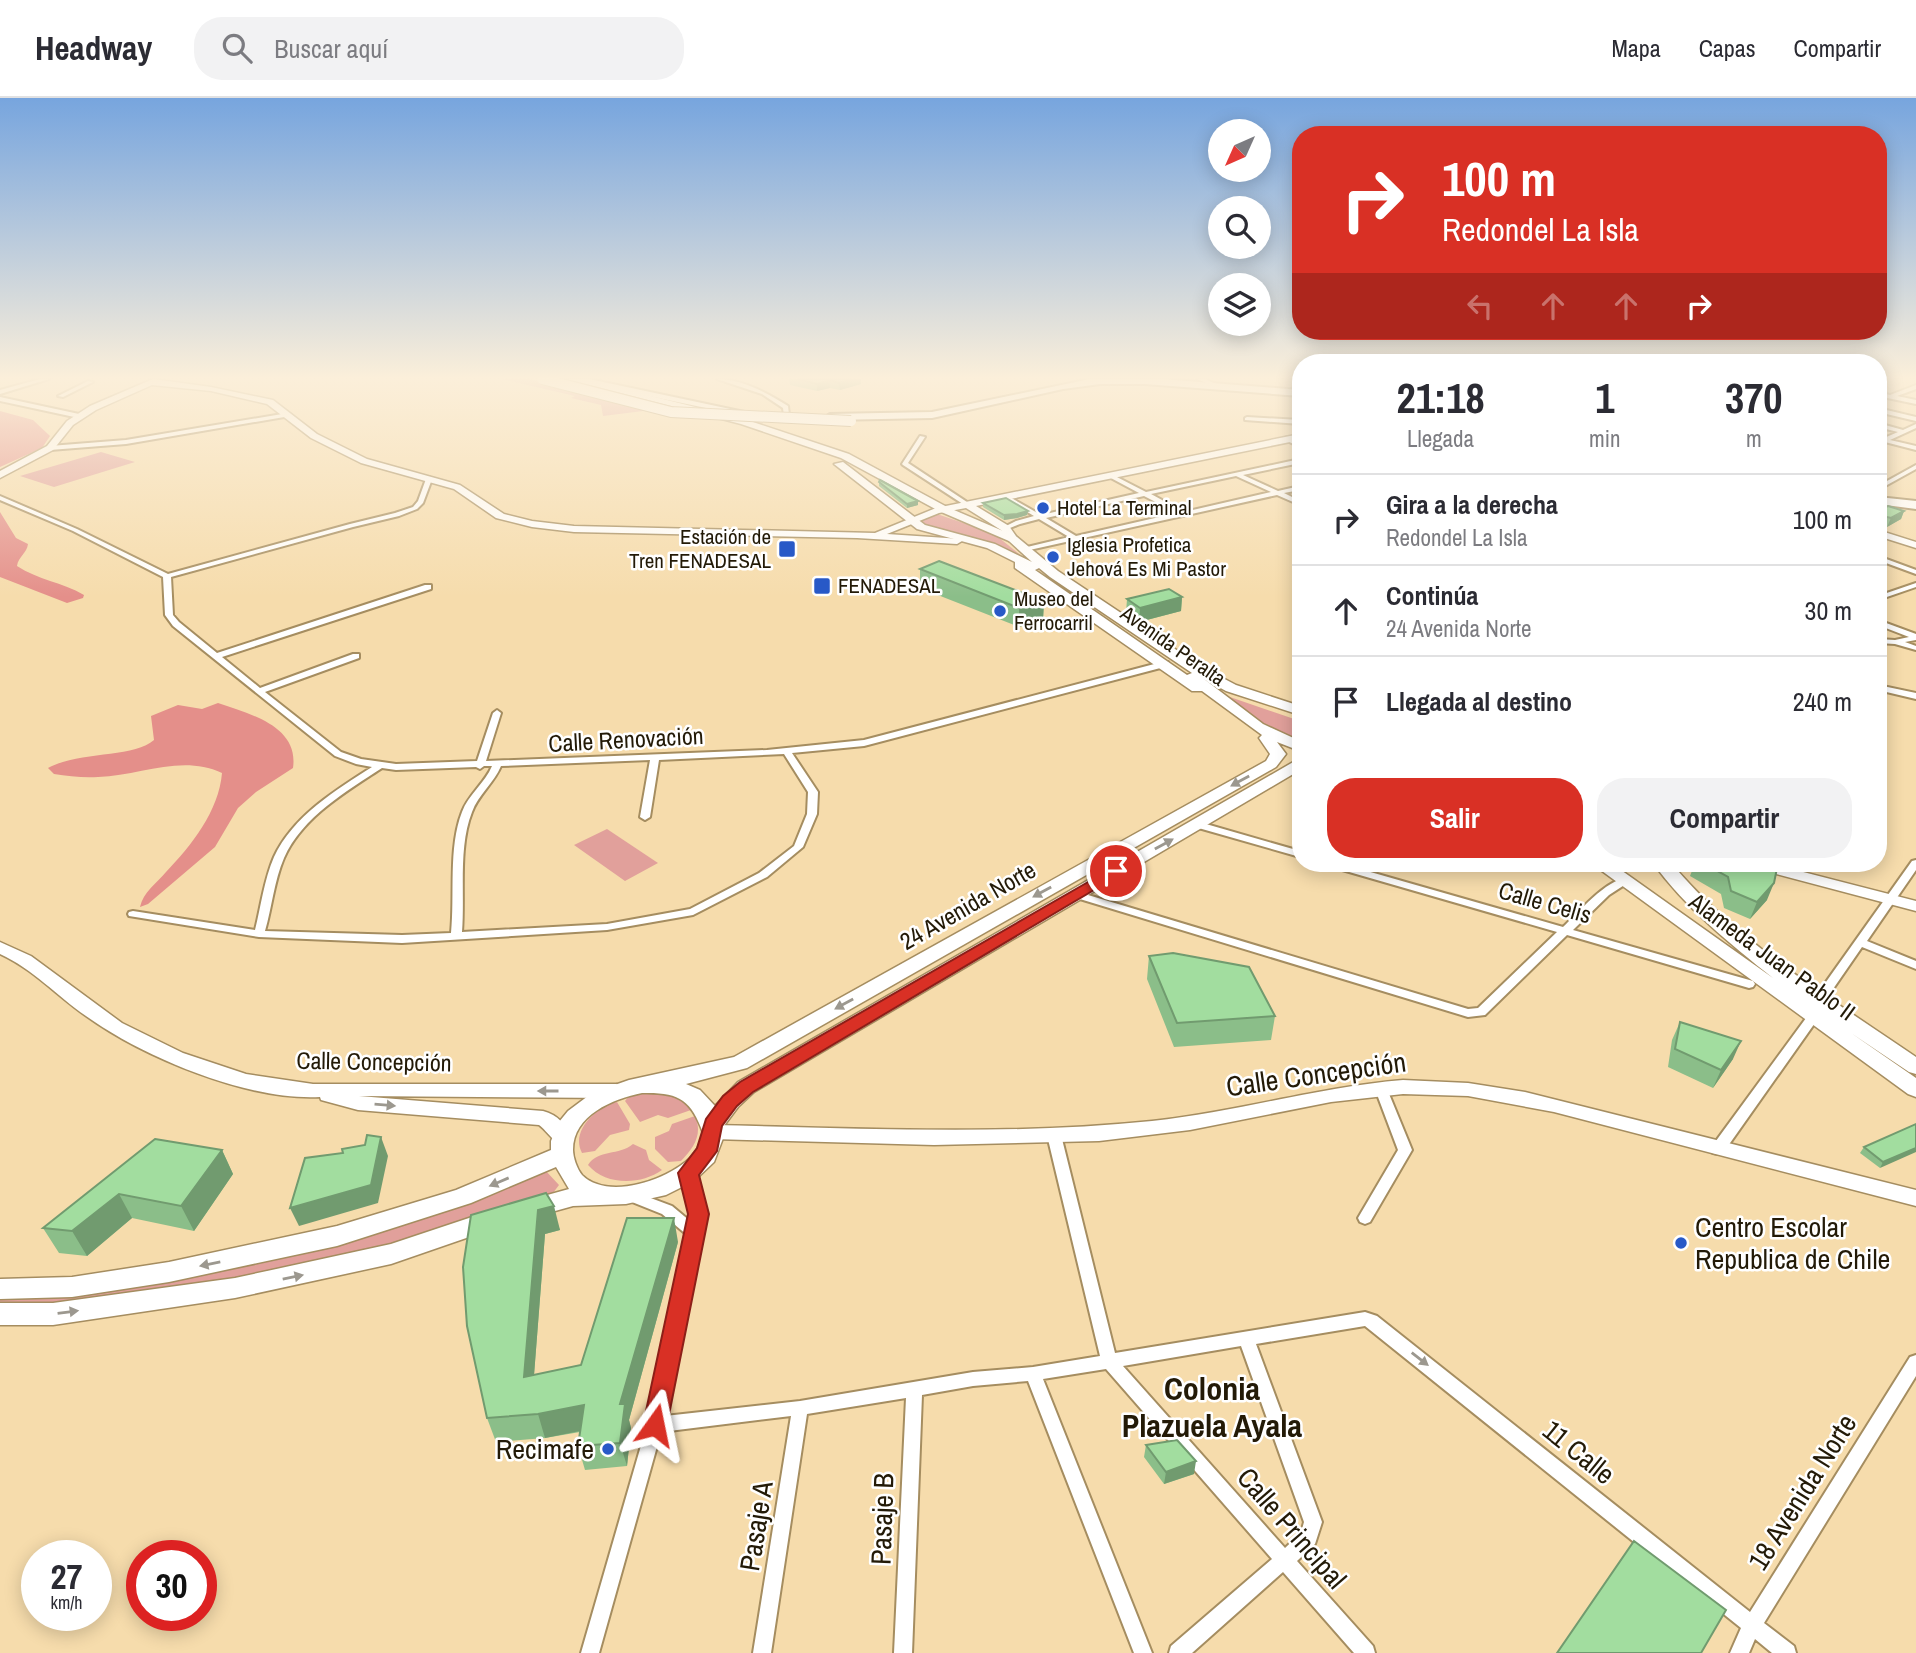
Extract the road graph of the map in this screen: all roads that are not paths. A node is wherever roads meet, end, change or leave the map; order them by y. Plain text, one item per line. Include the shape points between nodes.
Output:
1 (43, 452) edge
2 (345, 452) edge
3 (813, 452) edge
4 (816, 452) edge
5 (831, 452) edge
6 (913, 452) edge
7 (1227, 452) edge
8 (1292, 463) edge
9 (1916, 467) edge
10 (1236, 474) junction
11 (0, 475) edge
12 (1111, 476) junction
13 (429, 479) junction
14 (1887, 483) edge
15 (1292, 490) edge
16 (1277, 493) junction
17 (1144, 494) junction
18 (1006, 497) junction
19 (0, 498) edge
20 (1292, 500) edge
21 (1887, 503) edge
22 (968, 505) junction
23 (1916, 506) edge
24 (940, 510) junction
25 (1183, 514) junction
26 (1040, 517) junction
27 (908, 521) junction
28 (1005, 528) junction
29 (857, 535) junction
30 (1887, 536) edge
31 (1075, 538) junction
32 (1013, 539) junction
33 (957, 541) junction
34 (1916, 545) edge
35 (1025, 549) junction
36 (1887, 561) edge
37 (1916, 572) edge
38 (1044, 573) junction
39 (167, 576) junction
40 (1916, 585) edge
41 (428, 587) dead end
42 (1887, 595) edge
43 (1887, 626) edge
44 (1916, 638) edge
45 (1887, 642) edge
46 (1895, 642) junction
47 (1916, 648) edge
48 (215, 656) junction
49 (356, 656) dead end
50 (1168, 663) junction
51 (1887, 690) edge
52 (258, 691) junction
53 (1916, 696) edge
54 (1292, 708) edge
55 (497, 713) dead end
56 (1292, 713) edge
57 (1267, 738) junction
58 (1292, 743) edge
59 (1292, 749) edge
60 (787, 752) junction
61 (655, 757) junction
62 (497, 765) junction
63 (379, 766) junction
64 (480, 766) junction
65 (1292, 769) edge
66 (645, 817) dead end
67 (1199, 825) junction
68 (1292, 852) edge
69 (1916, 863) edge
70 (1360, 872) edge
71 (1621, 872) edge
72 (1671, 872) edge
73 (1791, 872) edge
74 (1816, 872) edge
75 (1074, 894) junction
76 (1893, 895) junction
77 (1916, 896) edge
78 (1916, 906) edge
79 (133, 914) dead end
80 (1566, 932) junction
81 (259, 934) junction
82 (456, 937) junction
83 (1860, 942) junction
84 (0, 947) edge
85 (1916, 965) edge
86 (1749, 984) dead end
87 (1817, 1008) junction
88 (1916, 1067) edge
89 (1916, 1080) edge
90 (652, 1085) junction
91 (1381, 1089) junction
92 (1916, 1089) edge
93 (617, 1091) junction
94 (319, 1092) junction
95 (713, 1128) junction
96 (1054, 1135) junction
97 (562, 1147) junction
98 (1718, 1149) junction
99 (688, 1173) junction
100 (617, 1195) junction
101 (1916, 1198) edge
102 (1365, 1218) dead end
103 (695, 1233) junction
104 (0, 1289) edge
105 (0, 1314) edge
106 (1247, 1340) junction
107 (1109, 1361) junction
108 (1916, 1362) edge
109 (1033, 1374) junction
110 (914, 1388) junction
111 (800, 1408) junction
112 (655, 1425) junction
113 (1283, 1560) junction
114 (1752, 1625) junction
115 (590, 1653) edge
116 (762, 1653) edge
117 (903, 1653) edge
118 (1143, 1653) edge
119 (1178, 1653) edge
120 (1366, 1653) edge
121 (1739, 1653) edge
122 (1787, 1653) edge

1 - 11 street
2 - 13 street
3 - 27 main road via 859,477
4 - 24 main road
5 - 24 main road
6 - 22 street via 905,464
7 - 12 street
8 - 10 street
9 - 14 street
10 - 16 street
10 - 17 street
12 - 17 street
12 - 18 street
13 - 29 street via 464,490 500,516 544,526
13 - 39 street via 421,502 397,515
15 - 16 street
16 - 20 street
16 - 25 street
17 - 25 street
17 - 26 street
18 - 22 street
18 - 26 street
19 - 39 street
21 - 23 highway
22 - 24 street
22 - 28 street, Avenida Peralta
24 - 27 street
24 - 32 main road, Avenida Peralta
24 - 38 main road via 996,534
25 - 31 street
26 - 28 street
26 - 31 street
27 - 29 street via 892,530
27 - 33 main road, Avenida Peralta via 918,531
27 - 38 main road via 1003,551
28 - 32 street, Avenida Peralta
29 - 33 street
30 - 34 street
31 - 35 street
32 - 35 main road, Avenida Peralta
33 - 50 main road, Avenida Peralta via 1009,558
35 - 54 main road, Avenida Peralta via 1054,574 1197,670 1237,691
36 - 37 street
38 - 50 main road
39 - 48 street, Calle Renovación via 169,615
40 - 42 street
41 - 48 street
43 - 44 street
44 - 46 street
45 - 46 street
46 - 47 street
48 - 52 street, Calle Renovación
49 - 52 street
50 - 56 main road via 1232,694
50 - 57 main road, Avenida Peralta
50 - 58 main road via 1258,727
50 - 60 street, Calle Renovación via 885,738
51 - 53 street
52 - 63 street, Calle Renovación via 338,754
55 - 64 street
57 - 59 main road, Avenida Peralta
57 -> 90 main road, 24 Avenida Norte via 1278,754 1259,771 740,1063
60 - 61 street, Calle Renovación
60 - 82 street via 813,792 812,814 798,847 763,875 693,912 607,927
61 - 62 street, Calle Renovación
61 - 66 street
62 - 64 street, Calle Renovación
62 - 82 street via 493,778 468,808 461,834
63 - 64 street, Calle Renovación
63 - 81 street via 339,793 286,844
65 - 67 main road, 24 Avenida Norte
67 - 68 street
75 -> 67 main road, 24 Avenida Norte
69 - 76 street
70 - 80 street, Calle Celis
71 - 80 street
71 - 87 main road, Alameda Juan Pablo II
71 - 89 main road
72 - 87 main road, Alameda Juan Pablo II via 1722,926
73 - 76 street
74 - 76 street
75 - 80 street via 1468,1013 1481,1012
75 - 95 main road, 24 Avenida Norte via 746,1087 730,1101
76 - 77 street
76 - 78 street
76 - 83 street
79 - 81 street
80 - 86 street, Calle Celis
81 - 82 street
83 - 85 street
83 - 87 street
84 - 94 street, Calle Concepción via 151,1048 222,1072
87 - 88 main road, Alameda Juan Pablo II
87 - 92 main road, Alameda Juan Pablo II
87 - 98 street
90 - 93 main road
90 - 95 main road via 690,1095 703,1105
91 - 96 street, Calle Concepción via 1156,1128
91 - 98 street, Calle Concepción via 1441,1087 1482,1092 1553,1105
91 - 102 street via 1405,1150
93 -> 94 street, Calle Concepción
93 - 97 main road via 586,1107 572,1122
94 -> 97 street via 358,1103 543,1118 555,1126
95 - 96 street, Calle Concepción via 991,1138
95 - 99 main road via 707,1151
96 - 107 street, Calle Principal
97 - 100 main road via 575,1180
97 -> 104 main road via 463,1197 337,1236 169,1272 72,1287
98 - 101 street, Calle Concepción
99 - 100 main road via 661,1189
99 - 103 street via 698,1214
100 - 103 street via 667,1210
105 -> 100 main road via 53,1314 158,1301 304,1274 391,1254 457,1229 573,1197
103 - 112 street
106 - 107 street
106 - 113 street via 1313,1522 1309,1538
106 -> 114 street, 11 Calle via 1372,1321
107 - 109 street
107 - 113 street, Calle Principal
108 - 114 street, 18 Avenida Norte
109 - 110 street
109 - 118 street
110 - 111 street
110 - 117 street, Pasaje B
111 - 112 street
111 - 116 street, Pasaje A
112 - 115 street
113 - 119 street
113 - 120 street, Calle Principal
114 - 121 street, 18 Avenida Norte
114 - 122 street, 11 Calle

